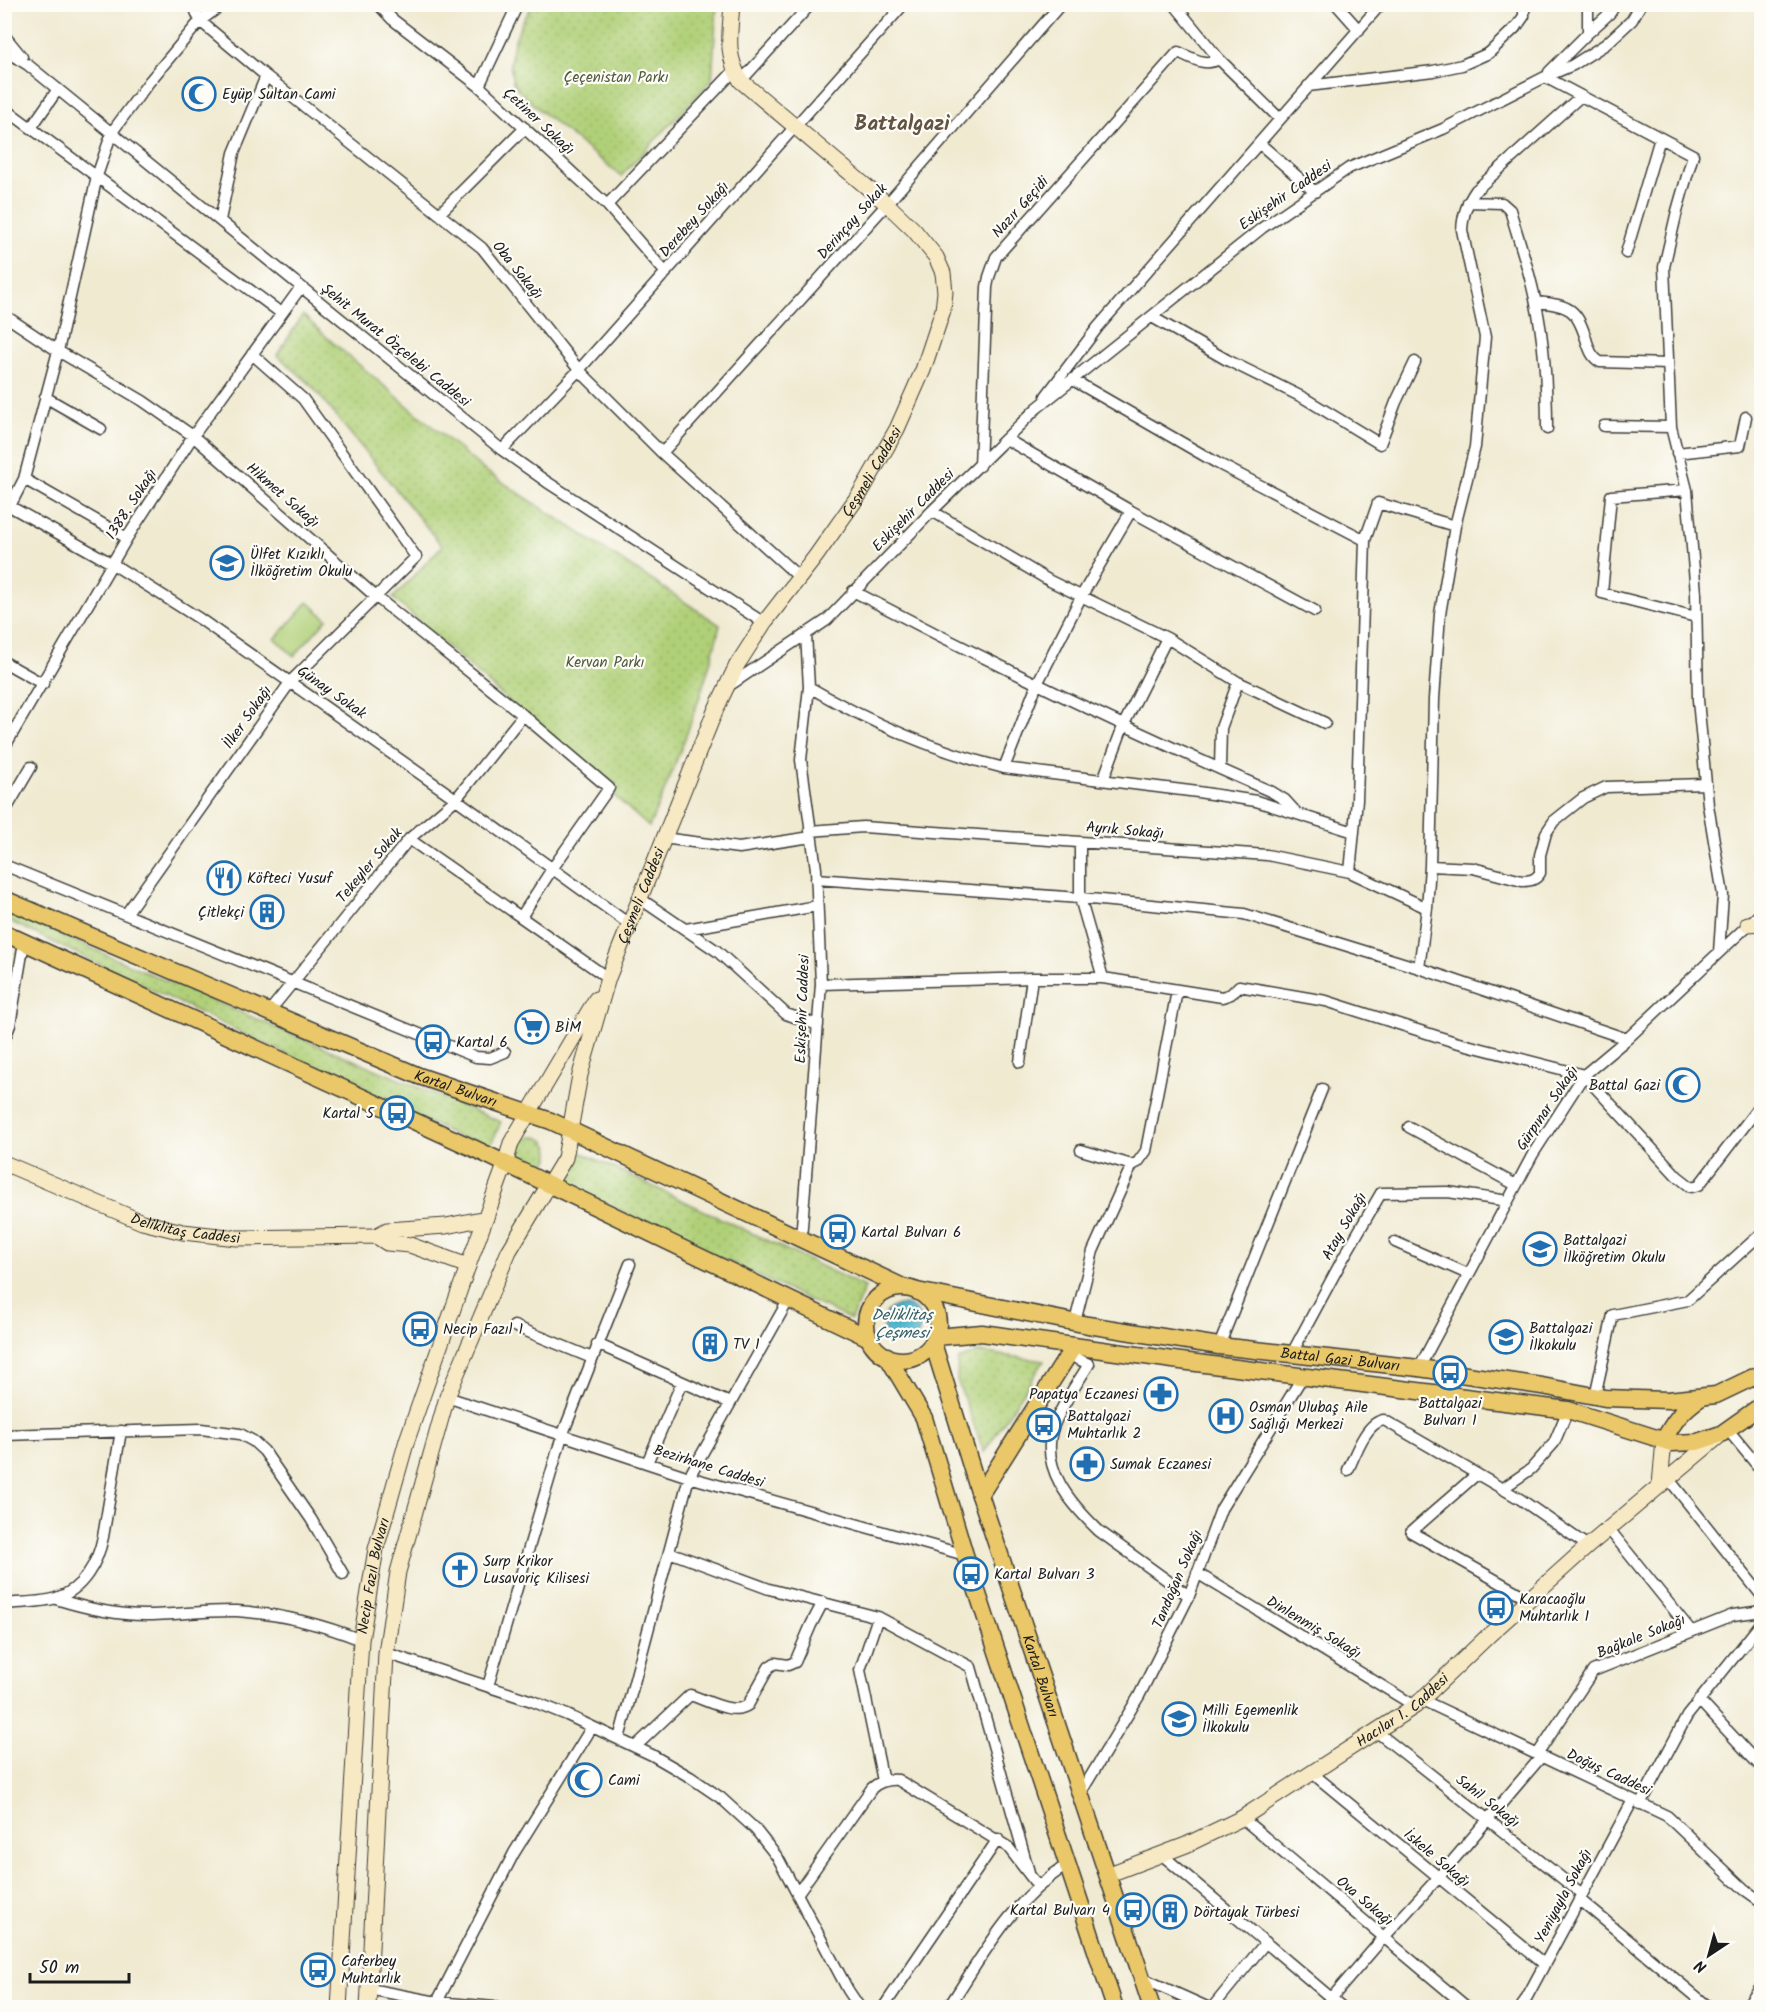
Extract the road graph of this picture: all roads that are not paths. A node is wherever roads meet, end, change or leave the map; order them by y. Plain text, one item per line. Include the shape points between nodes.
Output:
1 (193, 4) edge
2 (223, 4) edge
3 (378, 4) edge
4 (732, 4) edge
5 (811, 4) edge
6 (904, 4) edge
7 (1060, 4) edge
8 (1174, 4) edge
9 (1336, 4) edge
10 (1381, 4) edge
11 (1524, 4) edge
12 (1588, 4) edge
13 (1616, 4) edge
14 (1641, 4) edge
15 (516, 8) dead end
16 (200, 21) junction
17 (1359, 30) junction
18 (1588, 33) junction
19 (4, 35) edge
20 (5, 52) edge
21 (1219, 59) junction
22 (28, 65) junction
23 (738, 75) junction
24 (266, 76) junction
25 (1545, 77) junction
26 (479, 86) junction
27 (1308, 86) junction
28 (58, 89) junction
29 (1581, 96) junction
30 (4, 108) edge
31 (1280, 119) junction
32 (31, 128) junction
33 (525, 128) junction
34 (796, 128) junction
35 (112, 132) junction
36 (1660, 138) junction
37 (1259, 143) junction
38 (97, 176) junction
39 (1315, 192) junction
40 (1468, 202) junction
41 (887, 204) junction
42 (607, 205) junction
43 (439, 214) junction
44 (220, 220) junction
45 (1626, 253) dead end
46 (666, 273) junction
47 (301, 287) junction
48 (1536, 302) junction
49 (281, 313) junction
50 (4, 315) edge
51 (1152, 317) junction
52 (58, 351) junction
53 (252, 354) junction
54 (1415, 362) dead end
55 (1668, 364) junction
56 (579, 370) junction
57 (1073, 380) junction
58 (45, 397) junction
59 (1037, 408) junction
60 (1746, 417) dead end
61 (1604, 426) dead end
62 (1671, 427) junction
63 (101, 429) dead end
64 (1547, 429) dead end
65 (193, 436) junction
66 (1006, 439) junction
67 (502, 450) junction
68 (662, 453) junction
69 (1677, 453) junction
70 (980, 466) junction
71 (24, 478) junction
72 (1687, 490) junction
73 (7, 505) edge
74 (1131, 511) junction
75 (932, 512) junction
76 (1455, 526) junction
77 (127, 538) junction
78 (1365, 540) junction
79 (111, 563) junction
80 (800, 577) junction
81 (853, 591) junction
82 (1083, 595) junction
83 (375, 596) junction
84 (1315, 611) dead end
85 (1696, 617) junction
86 (764, 623) junction
87 (806, 634) junction
88 (1167, 638) junction
89 (4, 662) edge
90 (291, 681) junction
91 (1238, 682) junction
92 (43, 684) junction
93 (1037, 684) junction
94 (808, 687) junction
95 (726, 688) junction
96 (523, 715) junction
97 (1325, 723) dead end
98 (1124, 724) junction
99 (4, 748) edge
100 (31, 766) dead end
101 (1004, 768) junction
102 (1220, 768) junction
103 (1103, 780) junction
104 (1706, 784) junction
105 (456, 799) junction
106 (4, 813) edge
107 (1296, 813) junction
108 (1354, 832) junction
109 (811, 834) junction
110 (663, 838) junction
111 (409, 839) junction
112 (1080, 842) junction
113 (4, 865) edge
114 (1430, 866) junction
115 (552, 868) junction
116 (1350, 872) junction
117 (816, 879) junction
118 (639, 898) junction
119 (1080, 898) junction
120 (4, 899) edge
121 (817, 906) junction
122 (1427, 908) junction
123 (1761, 912) edge
124 (126, 914) junction
125 (521, 917) junction
126 (629, 924) junction
127 (1755, 924) edge
128 (686, 929) junction
129 (4, 933) edge
130 (24, 942) junction
131 (1719, 952) junction
132 (1419, 968) junction
133 (608, 978) junction
134 (1032, 978) junction
135 (1103, 978) junction
136 (293, 982) junction
137 (821, 984) junction
138 (1177, 991) junction
139 (268, 1013) junction
140 (7, 1024) edge
141 (818, 1025) junction
142 (1627, 1039) junction
143 (4, 1040) edge
144 (505, 1052) dead end
145 (1020, 1062) dead end
146 (1584, 1075) junction
147 (1322, 1089) dead end
148 (1761, 1103) edge
149 (528, 1113) junction
150 (1409, 1127) dead end
151 (569, 1130) junction
152 (1081, 1150) dead end
153 (4, 1163) edge
154 (505, 1165) junction
155 (1132, 1165) junction
156 (550, 1185) junction
157 (1516, 1185) junction
158 (1508, 1201) junction
159 (486, 1218) junction
160 (1761, 1233) edge
161 (376, 1236) junction
162 (801, 1239) junction
163 (1395, 1242) dead end
164 (630, 1264) dead end
165 (468, 1266) junction
166 (1468, 1274) junction
167 (911, 1289) junction
168 (789, 1299) junction
169 (1075, 1322) junction
170 (514, 1326) dead end
171 (869, 1338) junction
172 (934, 1340) junction
173 (597, 1344) junction
174 (1219, 1346) junction
175 (1071, 1351) junction
176 (1291, 1355) junction
177 (887, 1356) junction
178 (592, 1358) junction
179 (1419, 1368) junction
180 (1761, 1373) edge
181 (1303, 1376) junction
182 (682, 1382) junction
183 (1595, 1396) junction
184 (1703, 1396) junction
185 (447, 1397) junction
186 (730, 1403) junction
187 (1761, 1405) edge
188 (1568, 1410) junction
189 (121, 1431) junction
190 (1725, 1432) junction
191 (4, 1435) edge
192 (562, 1436) junction
193 (1664, 1440) junction
194 (647, 1463) junction
195 (1348, 1470) dead end
196 (1761, 1472) edge
197 (1477, 1474) junction
198 (688, 1477) junction
199 (1664, 1482) junction
200 (1502, 1489) junction
201 (980, 1495) junction
202 (1608, 1528) junction
203 (1588, 1546) junction
204 (669, 1552) junction
205 (965, 1555) junction
206 (1197, 1573) junction
207 (343, 1574) dead end
208 (1189, 1596) junction
209 (1761, 1596) edge
210 (56, 1599) junction
211 (1529, 1599) junction
212 (823, 1602) junction
213 (4, 1604) edge
214 (1761, 1611) edge
215 (878, 1617) junction
216 (1761, 1622) edge
217 (1692, 1631) junction
218 (361, 1640) junction
219 (386, 1653) junction
220 (488, 1686) junction
221 (1700, 1701) junction
222 (1418, 1703) junction
223 (592, 1727) junction
224 (1377, 1732) junction
225 (619, 1739) junction
226 (635, 1747) junction
227 (1539, 1756) junction
228 (1761, 1768) edge
229 (1312, 1773) junction
230 (883, 1781) junction
231 (1080, 1794) junction
232 (1637, 1802) junction
233 (1242, 1818) junction
234 (1488, 1820) junction
235 (998, 1839) junction
236 (1161, 1854) junction
237 (1068, 1864) junction
238 (1029, 1872) junction
239 (1107, 1875) junction
240 (1438, 1878) junction
241 (1038, 1886) junction
242 (797, 1894) junction
243 (1580, 1896) junction
244 (1761, 1902) edge
245 (1384, 1937) junction
246 (1266, 1942) junction
247 (1544, 1964) junction
248 (1142, 1978) junction
249 (1761, 1985) edge
250 (369, 1989) junction
251 (848, 1990) junction
252 (396, 1995) junction
253 (1331, 1997) junction
254 (437, 2002) junction
255 (339, 2007) edge
256 (368, 2007) edge
257 (395, 2007) edge
258 (506, 2007) edge
259 (852, 2007) edge
260 (860, 2007) edge
261 (883, 2007) edge
262 (948, 2007) edge
263 (1115, 2007) edge
264 (1152, 2007) edge
265 (1211, 2007) edge
266 (1323, 2007) edge
267 (1343, 2007) edge
268 (1468, 2007) edge
269 (1521, 2007) edge
270 (1710, 2007) edge
271 (1745, 2007) edge

1 - 16 street, Oba Sokağı
2 - 16 street
3 - 26 street, Çetiner Sokağı
4 - 23 street via 729,50
5 - 23 street
6 - 34 street, Derebey Sokağı
7 - 41 street, Derinçay Sokak
8 - 21 street
9 - 17 street
10 - 17 street
11 - 27 street via 1524,16 1517,26 1489,53 1462,65
12 - 18 street
13 - 18 street, Eskişehir Caddesi
14 - 25 street, Eskişehir Caddesi via 1632,20 1606,44
15 - 26 street
16 - 24 street, Oba Sokağı
16 - 35 street
17 - 27 street
18 - 25 street, Eskişehir Caddesi
19 - 22 street, Şehit Murat Özçelebi Caddesi
20 - 22 street, Şehit Murat Özçelebi Caddesi
21 - 31 street
21 - 70 street, Nazır Geçidi via 1202,62 1178,52 996,257 987,287
22 - 28 street, Şehit Murat Özçelebi Caddesi
23 - 34 street, Çeşmeli Caddesi
23 - 42 street
24 - 43 street, Oba Sokağı
24 - 44 street via 234,153
25 - 29 street
25 - 39 street, Eskişehir Caddesi via 1443,129 1349,168
26 - 33 street, Çetiner Sokağı
27 - 31 street
28 - 32 street
28 - 35 street, Şehit Murat Özçelebi Caddesi
29 - 36 street
29 - 40 street via 1476,190
30 - 32 street
31 - 37 street
32 - 38 street
33 - 42 street, Çetiner Sokağı
33 - 43 street
34 - 41 street, Çeşmeli Caddesi
34 - 46 street, Derebey Sokağı
35 - 38 street
35 - 44 street, Şehit Murat Özçelebi Caddesi
36 - 45 street
36 - 55 street via 1693,155 1664,267
37 - 39 street
37 - 59 street via 1098,327
38 - 49 street
38 - 52 street
39 - 51 street, Eskişehir Caddesi via 1262,228
40 - 48 street via 1502,203 1508,207
40 - 76 street via 1462,230 1485,337 1475,447
41 - 68 street, Derinçay Sokak
41 - 80 street, Çeşmeli Caddesi via 936,256 943,273 942,310 923,370 897,429 861,492
42 - 46 street, Çetiner Sokağı
43 - 56 street, Oba Sokağı via 482,248
44 - 47 street, Şehit Murat Özçelebi Caddesi
46 - 56 street, Derebey Sokağı
47 - 49 street, 1388. Sokağı
47 - 67 street, Şehit Murat Özçelebi Caddesi
48 - 55 street via 1554,303 1576,314 1591,353 1600,362
48 - 64 street via 1547,381
49 - 53 street, 1388. Sokağı
50 - 52 street, Hikmet Sokağı
51 - 54 street via 1304,398 1380,444
51 - 57 street, Eskişehir Caddesi
52 - 58 street
52 - 65 street, Hikmet Sokağı
53 - 65 street, 1388. Sokağı
53 - 83 street, İlker Sokağı via 303,399 416,557
55 - 62 street
56 - 67 street, Derebey Sokağı
56 - 68 street, Oba Sokağı
57 - 59 street, Eskişehir Caddesi
57 - 78 street via 1217,463
58 - 63 street
58 - 71 street
59 - 66 street, Eskişehir Caddesi
60 - 69 street via 1740,446
61 - 62 street
62 - 69 street
65 - 77 street, 1388. Sokağı
65 - 83 street, Hikmet Sokağı
66 - 70 street, Eskişehir Caddesi
66 - 74 street
67 - 86 street, Şehit Murat Özçelebi Caddesi
68 - 80 street, Oba Sokağı
69 - 72 street
70 - 75 street, Eskişehir Caddesi
71 - 73 street
71 - 77 street
72 - 85 street
72 - 85 street via 1611,496 1602,593
73 - 79 street, Günay Sokak
74 - 82 street
74 - 84 street
75 - 81 street, Eskişehir Caddesi
75 - 82 street via 1032,571
76 - 78 street via 1378,503
76 - 114 street via 1440,614
77 - 79 street, 1388. Sokağı
78 - 108 street
79 - 90 street, Günay Sokak
79 - 92 street, 1388. Sokağı
80 - 86 street, Çeşmeli Caddesi
81 - 87 street, Eskişehir Caddesi via 827,620
81 - 93 street
82 - 88 street
82 - 93 street
83 - 90 street, İlker Sokağı
83 - 96 street, Hikmet Sokağı
85 - 104 street
86 - 95 street, Çeşmeli Caddesi
87 - 94 street, Eskişehir Caddesi
87 - 95 street
88 - 91 street
88 - 98 street
89 - 92 street
90 - 105 street, Günay Sokak
90 - 124 street, İlker Sokağı
91 - 97 street
91 - 102 street via 1221,728
92 - 99 street, 1388. Sokağı
93 - 98 street
93 - 101 street
94 - 101 street via 871,721 958,755
94 - 109 street, Eskişehir Caddesi via 801,760
95 - 110 street, Çeşmeli Caddesi
96 - 105 street, Tekeyler Sokak
96 - 115 street, Hikmet Sokağı via 609,788
98 - 102 street
98 - 103 street
100 - 106 street
101 - 103 street
102 - 107 street via 1280,796
103 - 107 street via 1256,801
104 - 114 street via 1606,787 1583,798 1554,821 1546,833 1540,873 1529,881 1473,868
104 - 131 street via 1723,895
105 - 111 street, Tekeyler Sokak
105 - 115 street, Günay Sokak
107 - 108 street
108 - 116 street
109 - 110 street, Ayrık Sokağı via 739,848
109 - 112 street, Ayrık Sokağı via 863,827
109 - 117 street, Eskişehir Caddesi
110 - 118 street, Çeşmeli Caddesi
111 - 125 street
111 - 136 street, Tekeyler Sokak
112 - 116 street, Ayrık Sokağı via 1267,855
112 - 119 street
113 - 124 street
114 - 122 street
115 - 125 street
115 - 126 street, Günay Sokak
116 - 122 street, Ayrık Sokağı
117 - 119 street
117 - 121 street, Eskişehir Caddesi
118 - 126 street, Çeşmeli Caddesi
118 - 128 street
119 - 132 street via 1244,914
119 - 135 street
120 - 139 main road, Kartal Bulvarı
121 - 128 street
121 - 137 street, Eskişehir Caddesi
122 - 132 street
123 - 127 street, Gürpınar Sokağı
124 - 136 street
125 - 133 street
126 - 133 street, Çeşmeli Caddesi
127 - 131 street, Gürpınar Sokağı
128 - 141 street via 717,951 786,1014
129 - 130 main road
130 - 140 street
130 - 154 main road
131 - 142 street, Gürpınar Sokağı
132 - 142 street
133 - 149 street, Çeşmeli Caddesi
133 - 151 street, Çeşmeli Caddesi via 580,1075
134 - 135 street
134 - 137 street
134 - 145 street
135 - 138 street
136 - 139 street, Tekeyler Sokak
136 - 144 street via 476,1057 490,1058
137 - 141 street, Eskişehir Caddesi
138 - 146 street via 1222,997 1239,986 1326,1001 1455,1042
138 - 155 street via 1146,1151
139 - 149 main road, Kartal Bulvarı via 419,1076
140 - 143 street
141 - 162 street, Eskişehir Caddesi
142 - 146 street, Gürpınar Sokağı
146 - 148 street via 1691,1187 1699,1185
146 - 157 street, Gürpınar Sokağı
147 - 174 street
149 - 151 main road, Kartal Bulvarı
149 - 154 street, Çeşmeli Caddesi via 515,1133
150 - 157 street
151 - 156 street, Çeşmeli Caddesi via 565,1158
151 - 162 main road, Kartal Bulvarı
152 - 155 street
153 - 161 street, Deliklitaş Caddesi via 142,1222 183,1232 237,1238
154 - 156 main road
154 - 159 street, Necip Fazıl Bulvarı
155 - 169 street via 1093,1251
156 - 168 main road
156 - 185 street, Necip Fazıl Bulvarı via 508,1251
157 - 158 street, Gürpınar Sokağı
158 - 166 street, Gürpınar Sokağı
158 - 176 street, Atay Sokağı via 1448,1192 1381,1192
159 - 161 street, Deliklitaş Caddesi via 446,1226 387,1230
159 - 165 street, Necip Fazıl Bulvarı
160 - 183 street via 1688,1300 1613,1315
161 - 165 street, Deliklitaş Caddesi via 387,1243 410,1245
162 - 167 main road, Kartal Bulvarı
163 - 166 street
164 - 173 street
165 - 218 street, Necip Fazıl Bulvarı via 407,1440 376,1549
166 - 179 street, Gürpınar Sokağı
167 - 169 main road, Battal Gazi Bulvarı
167 - 171 main road via 892,1289 872,1305 866,1321
167 - 172 main road via 925,1295 935,1309 938,1326
168 - 171 main road
168 - 186 street
169 - 174 main road, Battal Gazi Bulvarı
170 - 178 street
171 - 177 main road
172 - 175 main road, Battal Gazi Bulvarı via 982,1333
172 - 177 main road via 913,1358
172 - 201 main road, Kartal Bulvarı
173 - 178 street
173 - 182 street
174 - 176 main road, Battal Gazi Bulvarı
175 - 181 main road, Battal Gazi Bulvarı
175 - 201 main road
175 - 208 street via 1089,1364 1054,1424 1049,1450 1052,1468 1068,1497 1099,1531
176 - 179 main road, Battal Gazi Bulvarı
177 - 205 main road via 924,1418
178 - 192 street
179 - 183 main road, Battal Gazi Bulvarı
180 - 184 main road, Battal Gazi Bulvarı via 1716,1395
181 - 188 main road, Battal Gazi Bulvarı
181 - 206 street, Tandoğan Sokağı via 1221,1509
182 - 186 street
182 - 194 street
183 - 184 main road, Battal Gazi Bulvarı via 1668,1400
184 - 193 main road via 1686,1407
185 - 192 street, Bezirhane Caddesi
185 - 219 street, Necip Fazıl Bulvarı via 398,1572
186 - 198 street
187 - 190 main road, Battal Gazi Bulvarı
188 - 193 main road, Battal Gazi Bulvarı
188 - 200 street via 1554,1443 1532,1469
189 - 191 street
189 - 207 street via 201,1429 247,1437 264,1451 293,1492
189 - 210 street via 100,1550 82,1580
190 - 193 main road, Battal Gazi Bulvarı via 1697,1442
190 - 196 street
190 - 199 street, Hacılar 1. Caddesi
192 - 194 street, Bezirhane Caddesi
192 - 220 street
193 - 199 street
194 - 198 street, Bezirhane Caddesi
195 - 197 street via 1370,1426 1384,1420
197 - 200 street
197 - 211 street via 1411,1532
198 - 204 street
198 - 205 street, Bezirhane Caddesi
199 - 202 street, Hacılar 1. Caddesi
199 - 209 street
200 - 203 street
201 - 231 main road, Kartal Bulvarı
202 - 203 street, Hacılar 1. Caddesi
202 - 217 street
203 - 211 street, Hacılar 1. Caddesi
204 - 212 street via 769,1589
204 - 225 street
205 - 237 main road
206 - 208 street, Tandoğan Sokağı
206 - 222 street, Dinlenmiş Sokağı
208 - 231 street, Tandoğan Sokağı via 1139,1696
210 - 213 street
210 - 218 street via 121,1614 261,1614 312,1623
211 - 222 street, Hacılar 1. Caddesi
212 - 215 street
212 - 226 street via 795,1662 769,1667 745,1708 734,1710 690,1695
214 - 217 street, Bağkale Sokağı via 1732,1615
215 - 230 street via 860,1670
215 - 238 street via 970,1667
216 - 221 street, Yeniyayla Sokağı
217 - 227 street, Bağkale Sokağı via 1593,1671
218 - 255 street, Necip Fazıl Bulvarı
219 - 220 street
219 - 250 street, Necip Fazıl Bulvarı
220 - 223 street
221 - 228 street
221 - 232 street, Yeniyayla Sokağı via 1687,1716
222 - 224 street, Hacılar 1. Caddesi
222 - 227 street, Doğuş Caddesi
223 - 225 street
223 - 254 street via 513,1853
224 - 229 street, Hacılar 1. Caddesi
224 - 234 street, Sahil Sokağı
225 - 226 street
226 - 242 street via 690,1777 744,1817 778,1858
227 - 232 street, Doğuş Caddesi
227 - 234 street, Bağkale Sokağı
229 - 233 street, Hacılar 1. Caddesi
229 - 240 street, İskele Sokağı
230 - 235 street via 898,1780
230 - 242 street via 868,1793
231 - 239 main road, Kartal Bulvarı
232 - 243 street, Yeniyayla Sokağı
232 - 244 street, Doğuş Caddesi via 1667,1816
233 - 236 street, Hacılar 1. Caddesi
233 - 245 street, Ova Sokağı
234 - 240 street, Bağkale Sokağı
234 - 243 street, Sahil Sokağı
235 - 238 street
235 - 261 street
236 - 239 street, Hacılar 1. Caddesi
236 - 246 street
237 - 241 street
237 - 263 main road
238 - 241 street
239 - 248 main road, Kartal Bulvarı
240 - 245 street, Bağkale Sokağı
240 - 247 street, İskele Sokağı
241 - 262 street via 1005,1921
242 - 251 street
243 - 247 street, Yeniyayla Sokağı
243 - 270 street, Sahil Sokağı
245 - 253 street, Bağkale Sokağı
245 - 268 street, Ova Sokağı
246 - 253 street
246 - 265 street
247 - 269 street, Yeniyayla Sokağı
248 - 264 main road, Kartal Bulvarı
248 - 265 street
249 - 271 street
250 - 252 street
250 - 256 street, Necip Fazıl Bulvarı
251 - 259 street
251 - 260 street
252 - 254 street
252 - 257 street
253 - 266 street, Bağkale Sokağı
253 - 267 street
254 - 258 street

